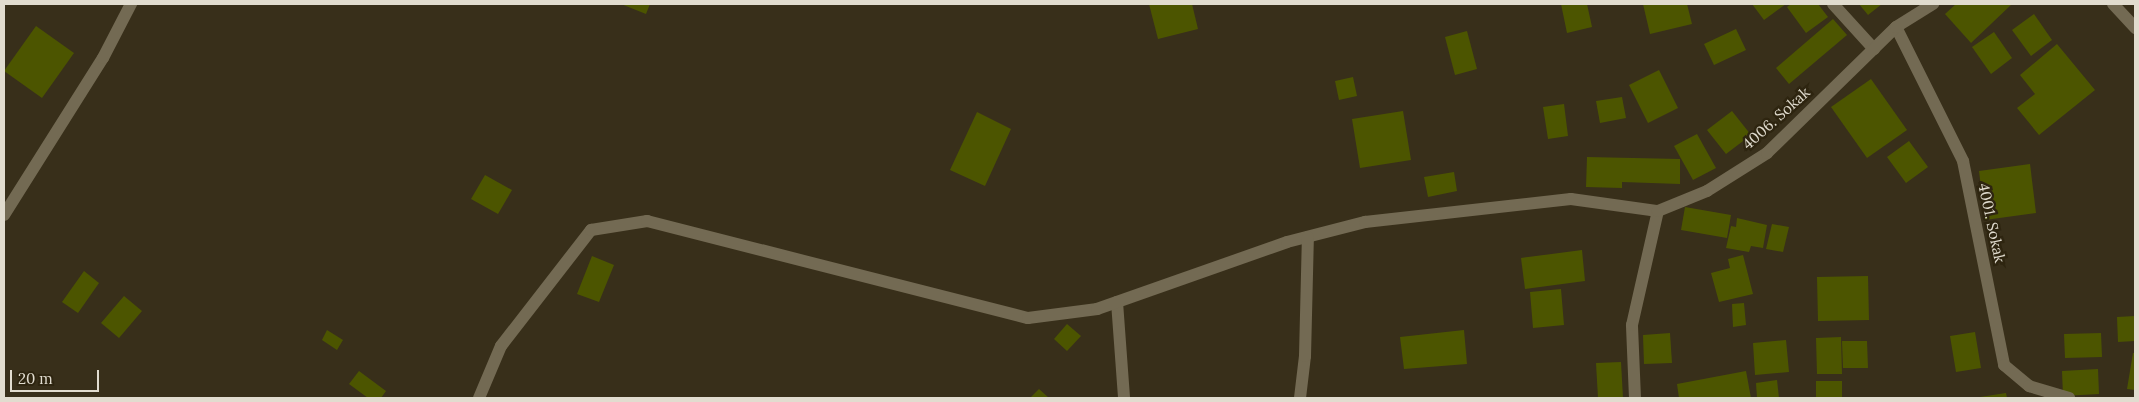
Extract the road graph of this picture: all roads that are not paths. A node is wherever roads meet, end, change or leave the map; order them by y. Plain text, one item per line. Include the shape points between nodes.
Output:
1 (131, 4) edge
2 (1833, 4) edge
3 (1933, 4) edge
4 (2113, 4) edge
5 (1896, 27) junction
6 (2135, 28) edge
7 (1874, 49) junction
8 (1658, 211) junction
9 (4, 215) edge
10 (1308, 237) junction
11 (1117, 302) junction
12 (479, 398) edge
13 (1124, 398) edge
14 (1300, 398) edge
15 (1635, 398) edge
16 (2068, 398) edge

1 - 9 street via 103,58
2 - 7 street
3 - 5 street, 4006. Sokak
4 - 6 street
5 - 7 street, 4006. Sokak
5 - 16 street, 4001. Sokak via 1963,161 2004,365 2029,386
7 - 8 street, 4006. Sokak via 1767,153 1707,191
8 - 10 street via 1571,199 1365,222
8 - 15 street via 1632,325
10 - 11 street
10 - 14 street via 1305,356
11 - 12 street via 1028,318 647,221 591,230 501,346
11 - 13 street

